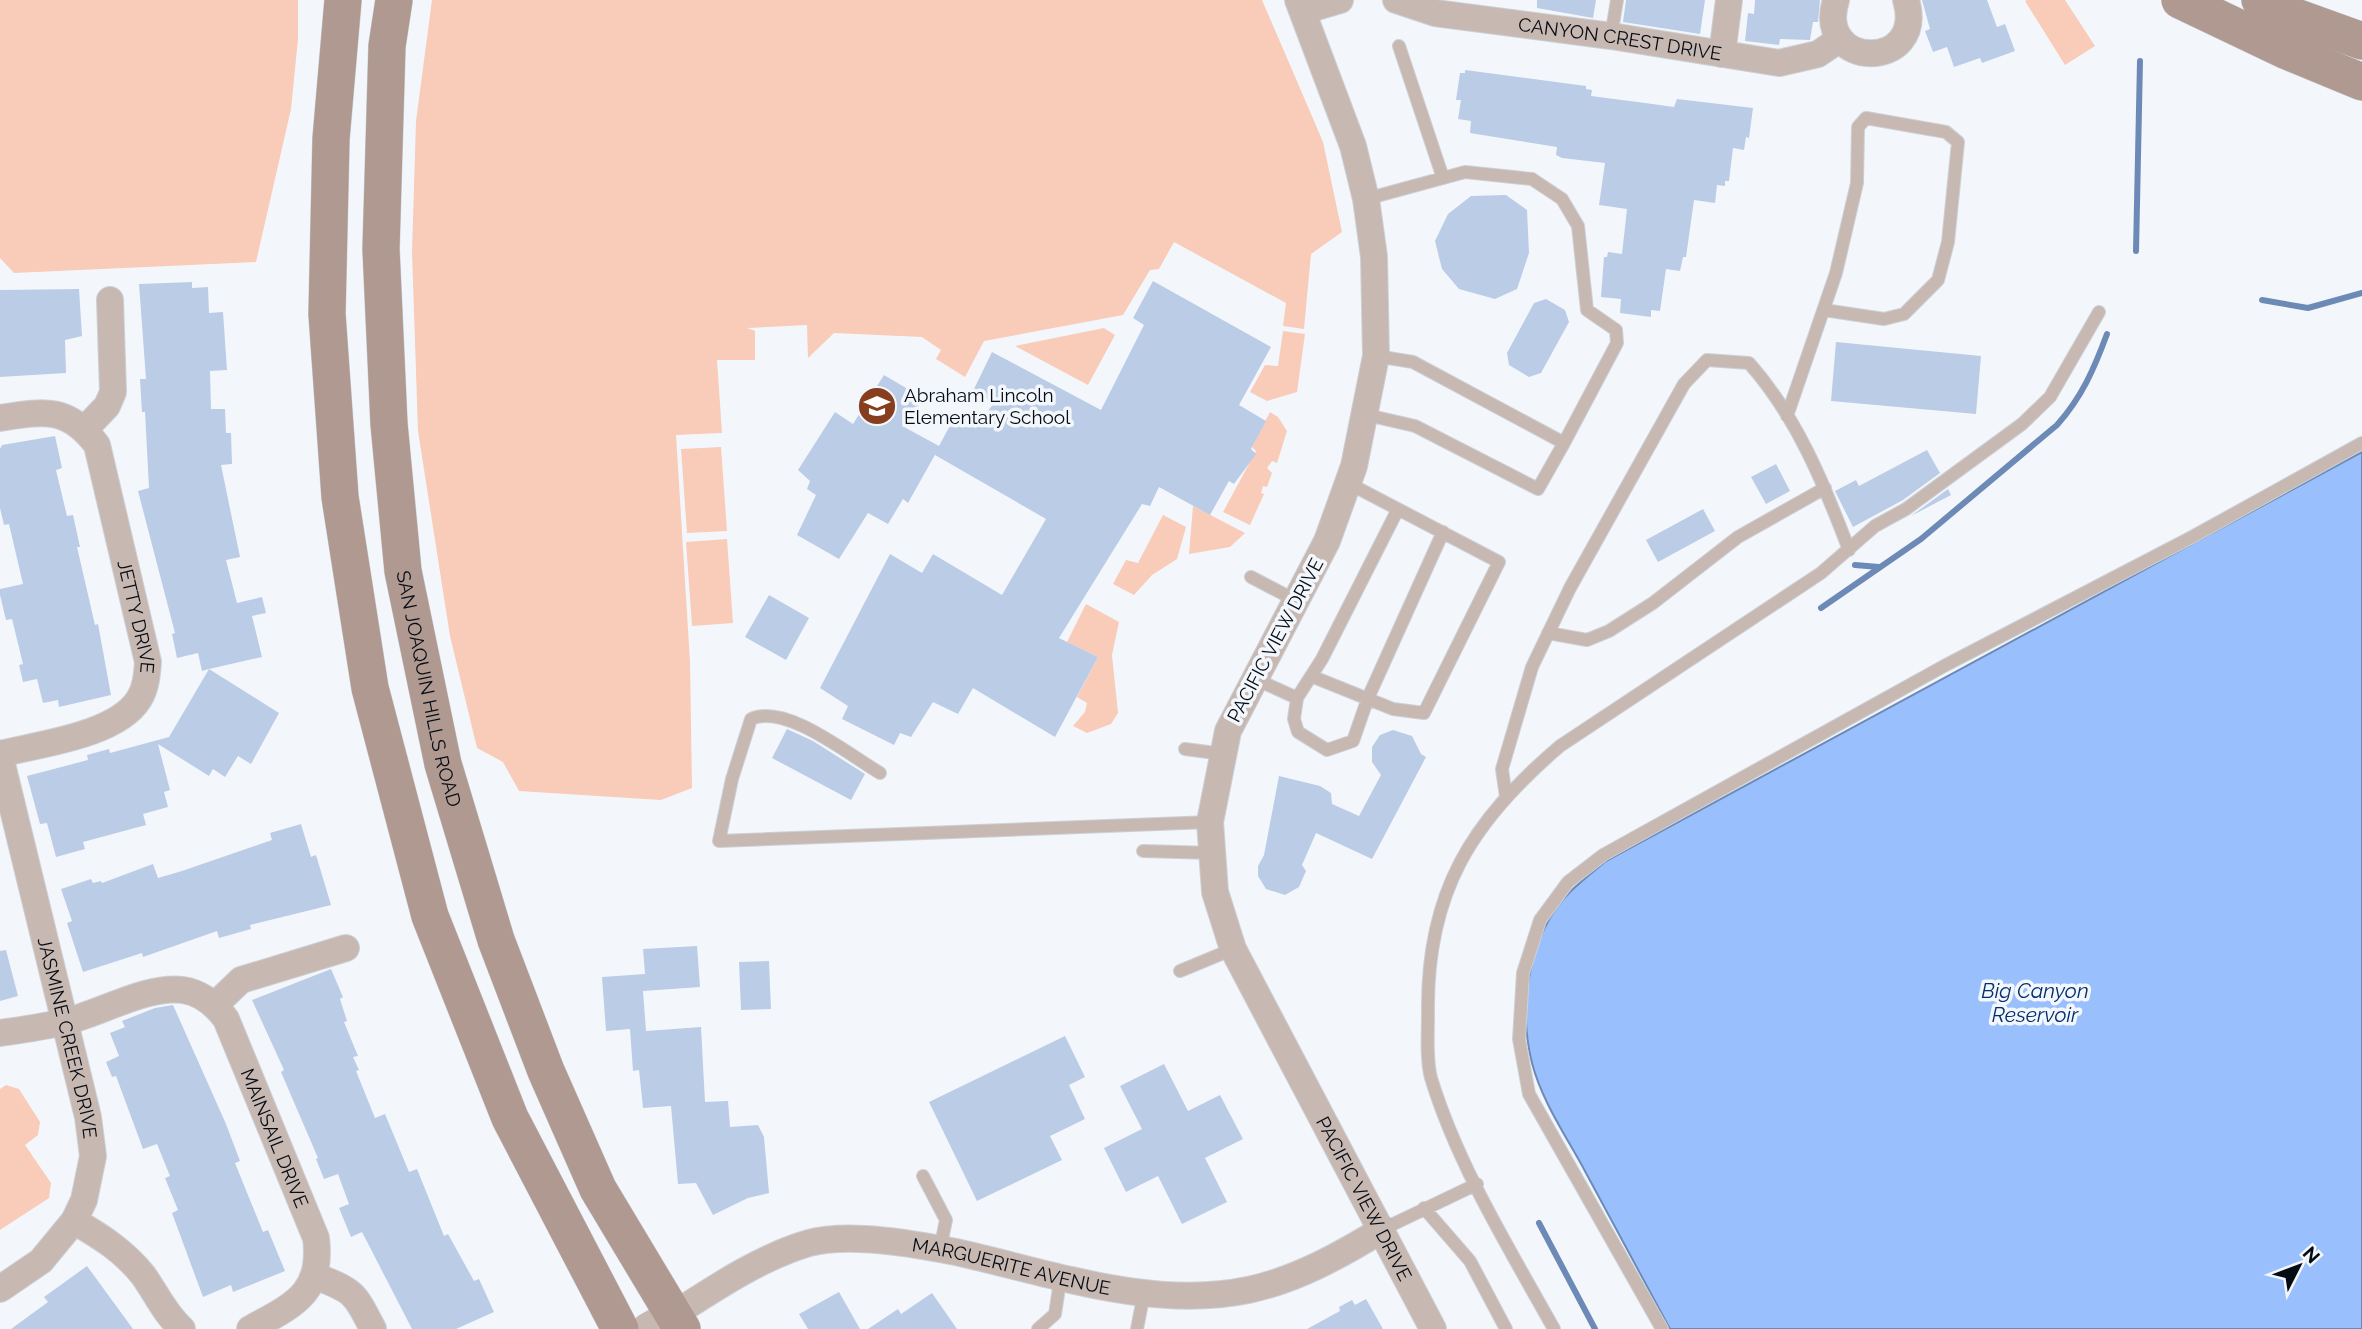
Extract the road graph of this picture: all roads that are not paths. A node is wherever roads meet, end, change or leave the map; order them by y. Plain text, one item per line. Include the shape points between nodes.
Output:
1 (343, 0) edge
2 (394, 0) edge
3 (1340, 0) edge
4 (1617, 0) edge
5 (1729, 0) edge
6 (1836, 0) edge
7 (1906, 0) edge
8 (2180, 0) edge
9 (2260, 0) edge
10 (1407, 2) edge
11 (1301, 5) edge
12 (1611, 36) junction
13 (1840, 39) junction
14 (2362, 41) edge
15 (1399, 46) dead end
16 (1722, 54) junction
17 (2362, 82) edge
18 (1443, 178) junction
19 (1366, 200) junction
20 (110, 300) dead end
21 (1824, 310) junction
22 (2099, 312) dead end
23 (1376, 356) junction
24 (1367, 415) junction
25 (1787, 416) junction
26 (0, 418) edge
27 (85, 429) junction
28 (1564, 443) junction
29 (2362, 443) edge
30 (1348, 483) junction
31 (1825, 488) junction
32 (1398, 509) junction
33 (1443, 532) junction
34 (1849, 551) junction
35 (1251, 578) dead end
36 (1295, 600) junction
37 (1548, 633) junction
38 (1311, 676) junction
39 (1254, 678) junction
40 (1297, 698) junction
41 (1368, 698) junction
42 (1185, 749) dead end
43 (1223, 754) junction
44 (0, 755) edge
45 (880, 774) dead end
46 (1506, 797) junction
47 (1210, 822) junction
48 (1143, 850) dead end
49 (1212, 853) junction
50 (346, 948) dead end
51 (1233, 949) junction
52 (1180, 971) dead end
53 (215, 1005) junction
54 (65, 1022) junction
55 (0, 1033) edge
56 (923, 1176) dead end
57 (1477, 1184) junction
58 (1424, 1208) junction
59 (74, 1221) junction
60 (1383, 1229) junction
61 (940, 1249) junction
62 (1061, 1275) junction
63 (315, 1276) junction
64 (0, 1289) edge
65 (1144, 1293) junction
66 (668, 1324) edge
67 (182, 1329) edge
68 (250, 1329) edge
69 (373, 1329) edge
70 (620, 1329) edge
71 (1038, 1329) edge
72 (1137, 1329) edge
73 (1433, 1329) edge
74 (1506, 1329) edge
75 (1554, 1329) edge
76 (1662, 1329) edge

1 - 70 main road via 331,139 327,314 340,497 370,688 430,916 510,1118
2 - 66 main road, SAN JOAQUIN HILLS ROAD via 387,46 381,250 389,424 403,571 443,764 496,940 598,1189
3 - 11 street
4 - 12 lane
5 - 16 street
6 - 13 street via 1832,14
7 - 13 street via 1909,25 1896,46 1885,52 1860,53
8 - 17 main road
9 - 14 main road
10 - 12 street, CANYON CREST DRIVE via 1435,13
11 - 19 street, PACIFIC VIEW DRIVE via 1353,146
12 - 16 street, CANYON CREST DRIVE
13 - 16 street, CANYON CREST DRIVE via 1801,61 1779,63
15 - 18 lane
18 - 19 lane
18 - 28 lane via 1465,172 1532,179 1562,199 1578,226 1587,310 1616,330 1617,343
19 - 23 street, PACIFIC VIEW DRIVE via 1374,257
20 - 27 street via 113,392 107,406
21 - 21 lane via 1857,183 1858,127 1866,118 1946,132 1958,142 1948,242 1938,280 1903,314 1885,320
21 - 25 lane
22 - 34 lane via 2057,388 2037,412 1906,509 1875,526
23 - 24 street, PACIFIC VIEW DRIVE
23 - 28 lane via 1413,362
24 - 28 lane via 1415,426 1538,489
24 - 30 street, PACIFIC VIEW DRIVE
25 - 31 lane
25 - 37 lane via 1749,363 1707,360 1684,384
26 - 27 street via 41,412 60,415
27 - 44 street, JETTY DRIVE via 103,460 149,662 147,682 135,704 117,721
29 - 76 lane via 1944,666 1603,855 1568,882 1540,920 1523,973 1520,1039 1529,1094
30 - 32 lane
30 - 36 street, PACIFIC VIEW DRIVE via 1327,541
31 - 34 lane
31 - 37 lane via 1738,537 1609,631 1587,640
32 - 33 lane
32 - 38 lane
33 - 41 lane
33 - 41 lane via 1499,562 1424,713 1394,709
34 - 46 lane via 1560,746
35 - 36 lane
36 - 39 street, PACIFIC VIEW DRIVE
37 - 46 lane via 1532,667 1502,769
38 - 40 lane
38 - 41 lane
39 - 40 lane
39 - 43 street, PACIFIC VIEW DRIVE via 1228,731
40 - 41 lane via 1294,719 1298,732 1327,750 1353,741
42 - 43 lane
43 - 47 street, PACIFIC VIEW DRIVE
44 - 54 street, JASMINE CREEK DRIVE
45 - 47 lane via 787,718 763,713 751,719 719,841
46 - 57 lane via 1455,869 1433,936 1428,988 1430,1074 1451,1137
47 - 49 street, PACIFIC VIEW DRIVE
48 - 49 lane
49 - 51 street, PACIFIC VIEW DRIVE via 1215,892
50 - 53 street via 241,979
51 - 52 lane
51 - 60 street, PACIFIC VIEW DRIVE
53 - 54 street via 202,995 166,990
53 - 63 street, MAINSAIL DRIVE via 226,1019 316,1238
54 - 55 street
54 - 59 street, JASMINE CREEK DRIVE via 93,1156
56 - 61 lane via 946,1220
57 - 58 lane
57 - 75 lane
58 - 60 lane
58 - 74 lane via 1470,1261
59 - 64 street, JASMINE CREEK DRIVE via 41,1261
59 - 67 street via 131,1260
60 - 65 street, MARGUERITE AVENUE via 1297,1274 1248,1290 1201,1296
60 - 73 street, PACIFIC VIEW DRIVE
61 - 62 street, MARGUERITE AVENUE
61 - 66 street, MARGUERITE AVENUE via 862,1240 810,1243 755,1266
62 - 65 street, MARGUERITE AVENUE
62 - 71 lane via 1055,1314
63 - 68 street via 293,1305
63 - 69 street via 348,1288
65 - 72 lane

